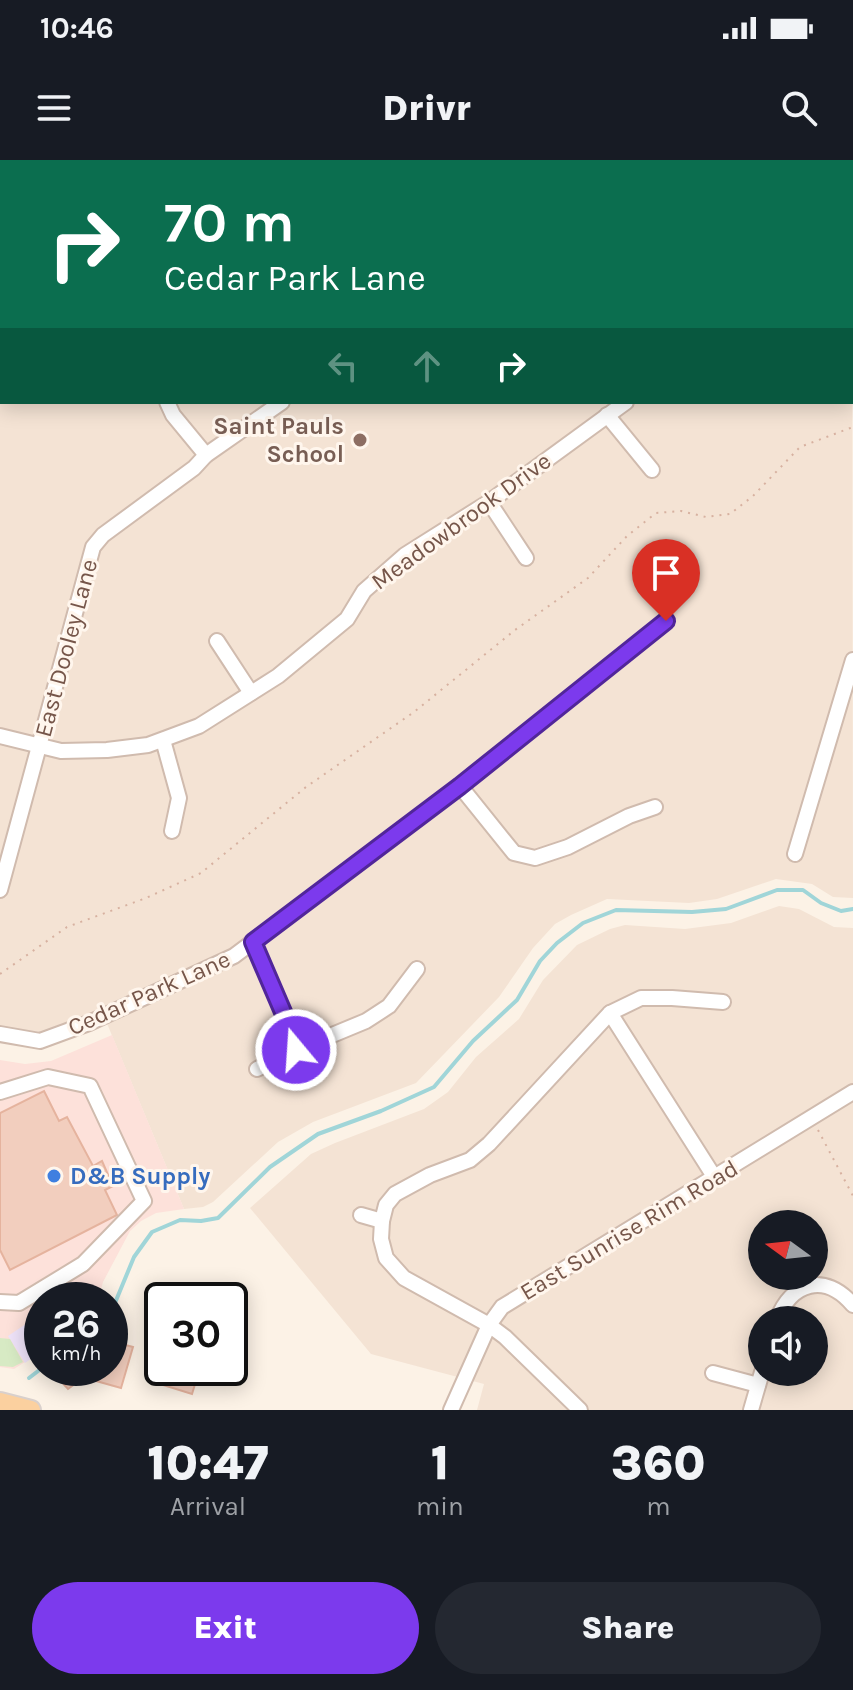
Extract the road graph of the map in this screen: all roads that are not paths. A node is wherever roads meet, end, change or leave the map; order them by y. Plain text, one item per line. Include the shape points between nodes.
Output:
1 (168, 404) edge
2 (279, 404) edge
3 (623, 404) edge
4 (607, 415) junction
5 (206, 455) junction
6 (652, 470) dead end
7 (489, 502) junction
8 (526, 558) dead end
9 (666, 621) dead end
10 (217, 641) dead end
11 (853, 660) edge
12 (850, 686) edge
13 (251, 693) junction
14 (0, 736) edge
15 (163, 740) junction
16 (40, 747) junction
17 (460, 786) junction
18 (655, 807) dead end
19 (172, 831) dead end
20 (795, 854) dead end
21 (0, 890) edge
22 (253, 942) junction
23 (417, 969) dead end
24 (723, 1002) dead end
25 (610, 1013) junction
26 (0, 1034) edge
27 (296, 1050) junction
28 (257, 1069) dead end
29 (0, 1092) edge
30 (853, 1092) edge
31 (715, 1178) junction
32 (361, 1215) dead end
33 (382, 1221) junction
34 (0, 1302) edge
35 (853, 1305) edge
36 (782, 1306) edge
37 (489, 1325) junction
38 (713, 1373) dead end
39 (748, 1377) edge
40 (758, 1386) edge
41 (5, 1406) edge
42 (576, 1409) edge
43 (31, 1410) edge
44 (451, 1410) edge
45 (751, 1410) edge

1 - 5 street
2 - 5 street, East Dooley Lane
3 - 4 street, Meadowbrook Drive
4 - 6 street
4 - 7 street, Meadowbrook Drive
5 - 16 street, East Dooley Lane via 93,547
7 - 8 street
7 - 13 street, Meadowbrook Drive via 405,555 364,591 347,619
9 - 17 street, Cedar Park Lane
10 - 13 street
11 - 12 street
12 - 20 street
13 - 15 street, Meadowbrook Drive via 199,726
14 - 16 street, Meadowbrook Drive
15 - 16 street, Meadowbrook Drive via 107,750
15 - 19 street via 179,798
16 - 21 street, East Dooley Lane
17 - 18 street via 514,853 535,858
17 - 22 street, Cedar Park Lane
22 - 26 street, Cedar Park Lane via 234,956 40,1041
22 - 27 street
23 - 27 street via 389,1006
24 - 25 street via 641,998
25 - 31 street
25 - 33 street via 489,1144 470,1160 395,1194
27 - 28 street
29 - 34 street via 48,1077 90,1086 144,1201 83,1264 19,1303
30 - 31 street, East Sunrise Rim Road
31 - 37 street, East Sunrise Rim Road via 502,1307
32 - 33 street
33 - 37 street via 386,1258 404,1278
35 - 36 street via 832,1288 816,1285 800,1289
37 - 42 street via 549,1377
37 - 44 street, East Sunrise Rim Road
38 - 39 street
40 - 45 street
41 - 43 main road

